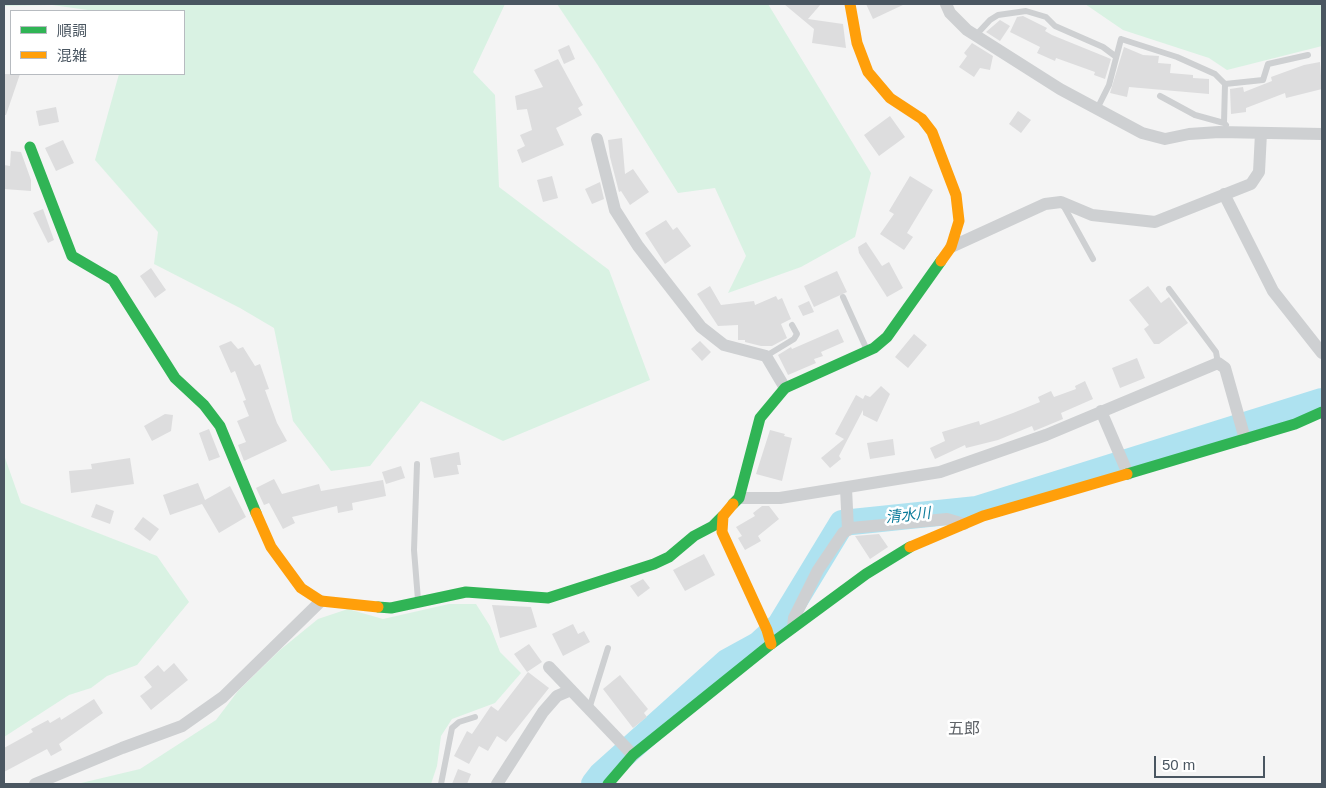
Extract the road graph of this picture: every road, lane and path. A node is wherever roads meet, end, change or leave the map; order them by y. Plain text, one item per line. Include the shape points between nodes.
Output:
1 (850, 4) edge
2 (946, 4) edge
3 (976, 36) junction
4 (1308, 54) dead end
5 (1115, 56) junction
6 (1225, 84) junction
7 (1160, 96) dead end
8 (1097, 109) junction
9 (1227, 128) junction
10 (1261, 133) junction
11 (1322, 134) edge
12 (597, 139) dead end
13 (30, 147) dead end
14 (1224, 194) junction
15 (1061, 202) junction
16 (951, 247) junction
17 (1093, 259) dead end
18 (1169, 289) dead end
19 (843, 297) dead end
20 (792, 325) dead end
21 (868, 351) junction
22 (1322, 353) edge
23 (766, 356) junction
24 (1218, 363) junction
25 (785, 388) junction
26 (1101, 411) junction
27 (1322, 412) edge
28 (1245, 439) junction
29 (417, 464) dead end
30 (1128, 474) junction
31 (846, 488) junction
32 (739, 498) junction
33 (723, 516) junction
34 (964, 524) junction
35 (848, 530) junction
36 (321, 601) junction
37 (418, 601) junction
38 (793, 627) junction
39 (771, 644) junction
40 (608, 648) dead end
41 (549, 667) dead end
42 (571, 690) junction
43 (590, 709) junction
44 (476, 717) dead end
45 (633, 755) junction
46 (35, 784) edge
47 (441, 784) edge
48 (497, 784) edge
49 (608, 784) edge

1 - 16 street via 857,43 868,72 890,98 922,118 932,132 956,195 959,221
2 - 3 street via 950,13
3 - 5 lane via 998,15 1026,11 1046,17 1054,26 1103,47
3 - 8 street
4 - 6 lane via 1268,64 1264,80
5 - 6 lane via 1121,39 1177,57 1215,74
5 - 8 lane via 1108,85
6 - 9 lane
7 - 9 lane
8 - 9 street via 1142,133 1165,139
9 - 10 street
10 - 11 street
10 - 14 street via 1259,172 1251,184
12 - 23 street via 616,210 649,261 701,327 724,346
13 - 36 street via 72,256 113,280 175,378 204,405 220,426 271,547 301,588
14 - 15 street via 1156,222 1092,215
14 - 22 street via 1273,291
15 - 16 street via 1045,204
15 - 17 lane
16 - 21 street via 887,337
18 - 24 lane via 1216,352
19 - 21 lane
20 - 23 lane via 797,334 794,338
21 - 25 street
23 - 25 street
24 - 26 street
24 - 28 street via 1226,368
25 - 32 street via 760,418
26 - 30 street
26 - 31 street via 975,462 940,472
27 - 28 street via 1296,424
28 - 30 street
29 - 37 lane via 414,550
30 - 34 street
31 - 32 street via 780,498
31 - 35 street
32 - 33 street
33 - 37 street via 714,526 694,536 669,557 548,598 466,592
33 - 39 street via 722,532
34 - 35 street via 946,519
34 - 38 street via 903,550
35 - 38 street via 818,570 794,618
36 - 37 street via 390,608
36 - 46 street via 223,697 182,726
38 - 39 street
39 - 45 street
40 - 43 lane
41 - 42 street
42 - 43 street
42 - 48 street via 557,696 543,712
43 - 45 street
44 - 47 lane via 459,722 452,728
45 - 49 street

